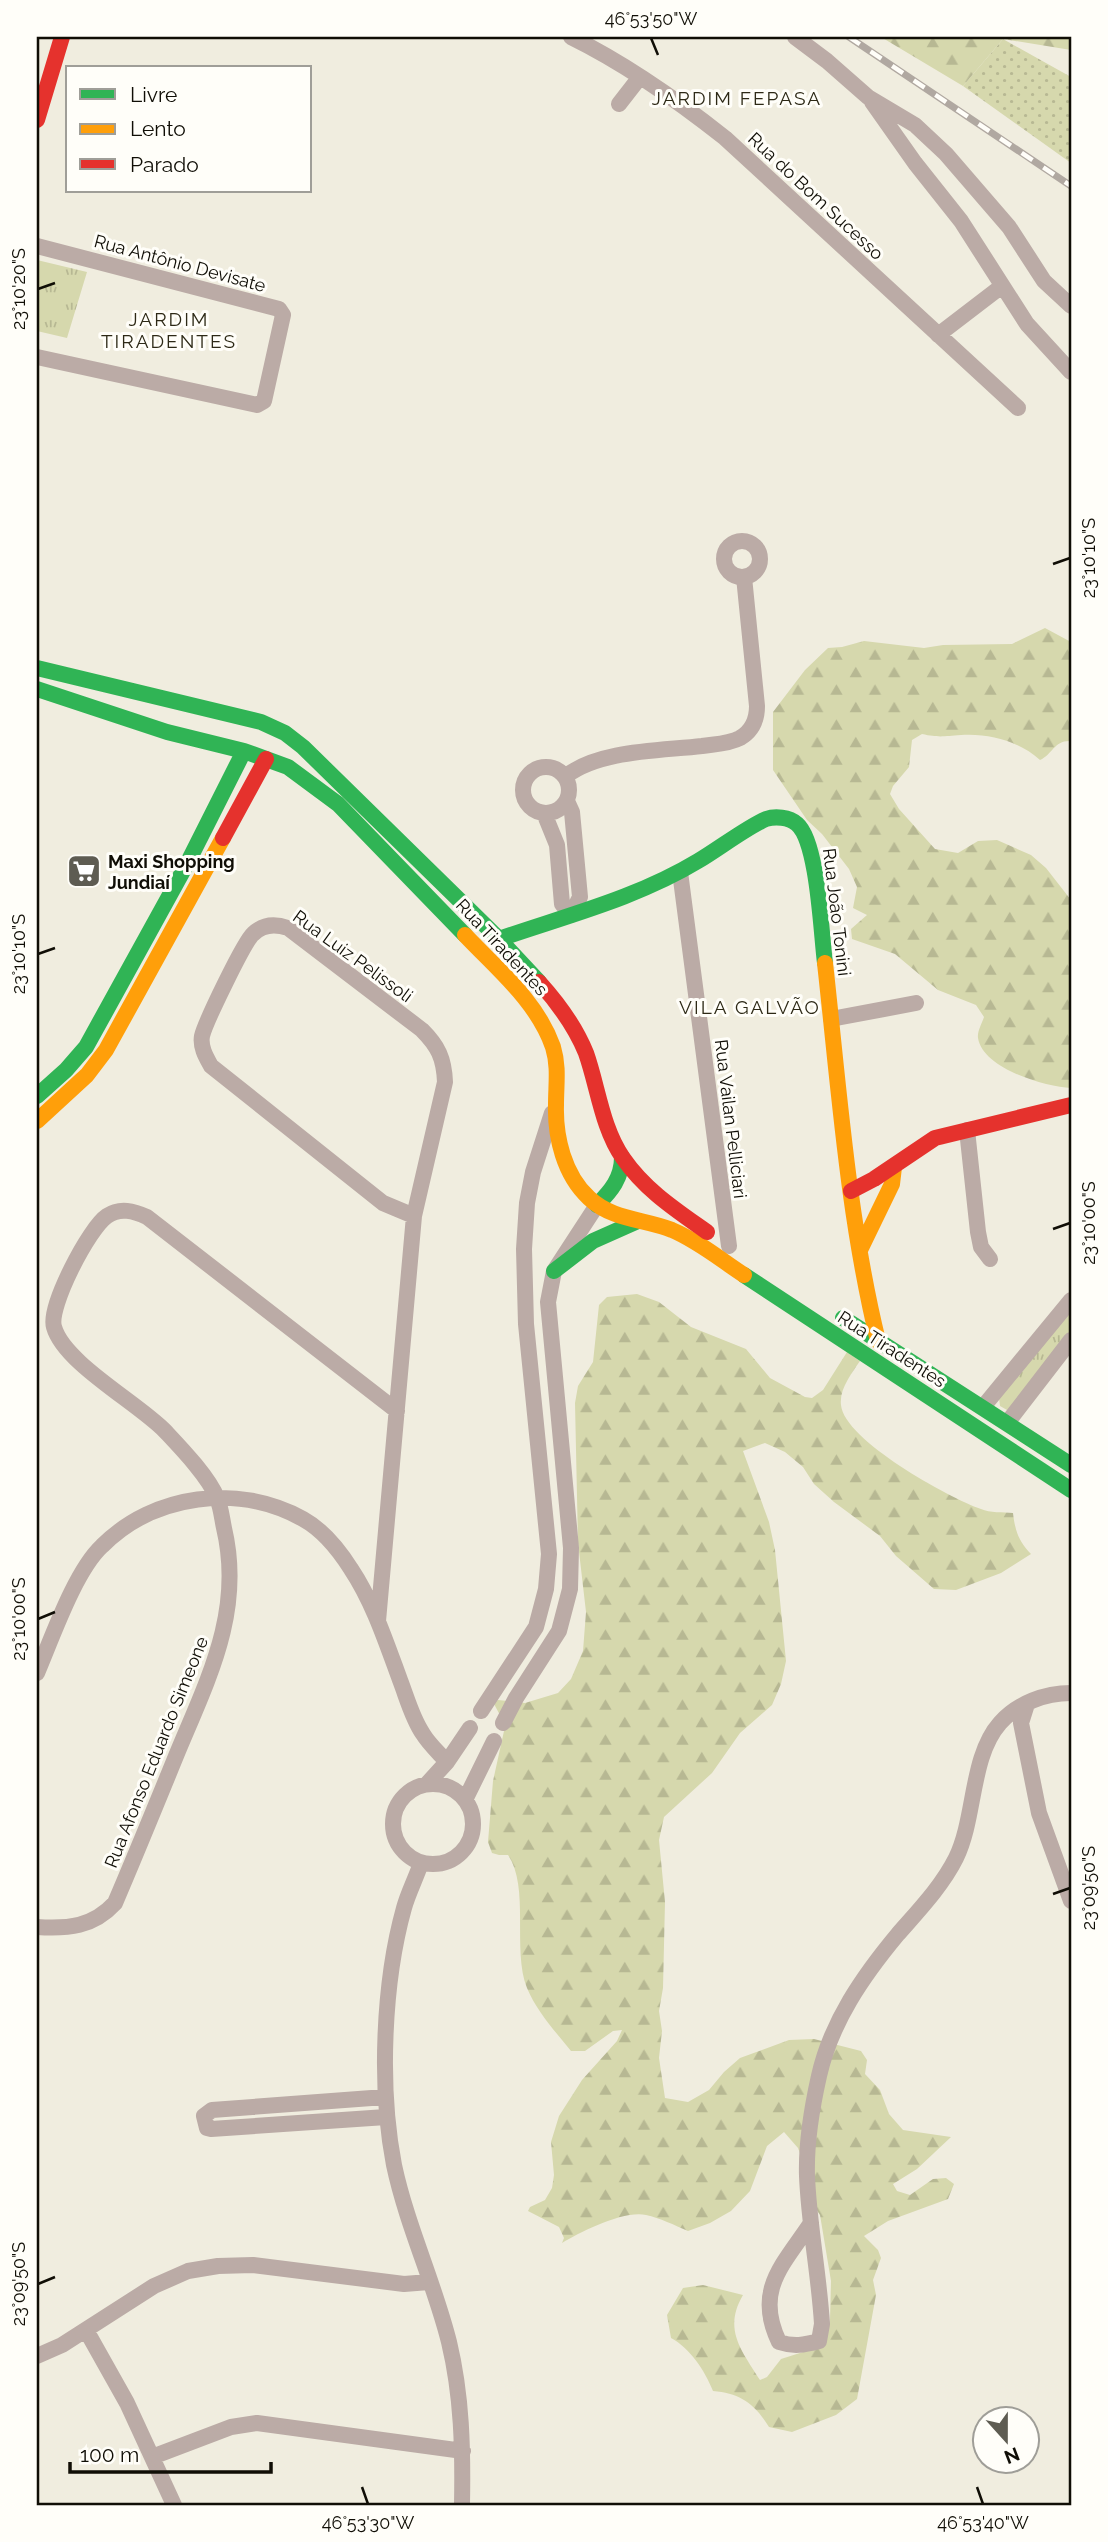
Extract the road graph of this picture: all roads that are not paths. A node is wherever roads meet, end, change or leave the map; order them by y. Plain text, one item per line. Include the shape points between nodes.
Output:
1 (62, 37) edge
2 (571, 37) edge
3 (795, 37) edge
4 (640, 77) junction
5 (869, 97) junction
6 (619, 104) dead end
7 (37, 120) edge
8 (37, 246) edge
9 (1002, 286) junction
10 (1071, 306) edge
11 (938, 335) junction
12 (37, 357) edge
13 (1071, 372) edge
14 (1018, 408) dead end
15 (744, 577) dead end
16 (37, 668) edge
17 (37, 689) edge
18 (215, 711) junction
19 (261, 722) junction
20 (167, 732) junction
21 (303, 747) junction
22 (244, 751) junction
23 (267, 753) junction
24 (566, 776) junction
25 (567, 801) junction
26 (544, 813) junction
27 (680, 872) junction
28 (570, 915) junction
29 (499, 939) junction
30 (916, 1003) dead end
31 (831, 1019) junction
32 (86, 1047) junction
33 (68, 1093) junction
34 (37, 1096) edge
35 (556, 1104) junction
36 (1071, 1105) edge
37 (37, 1121) edge
38 (607, 1122) junction
39 (967, 1130) junction
40 (622, 1157) junction
41 (894, 1167) junction
42 (851, 1191) junction
43 (597, 1205) junction
44 (414, 1216) junction
45 (638, 1221) junction
46 (729, 1246) junction
47 (524, 1249) junction
48 (860, 1250) junction
49 (990, 1259) dead end
50 (751, 1260) dead end
51 (554, 1271) junction
52 (866, 1292) junction
53 (1071, 1300) edge
54 (1071, 1340) edge
55 (878, 1341) junction
56 (983, 1407) junction
57 (397, 1411) junction
58 (1007, 1423) junction
59 (1071, 1465) edge
60 (1071, 1490) edge
61 (217, 1497) junction
62 (378, 1621) junction
63 (38, 1669) edge
64 (1071, 1693) edge
65 (1027, 1704) junction
66 (481, 1711) dead end
67 (503, 1723) dead end
68 (470, 1728) dead end
69 (494, 1741) dead end
70 (447, 1762) junction
71 (427, 1784) junction
72 (465, 1800) junction
73 (422, 1863) junction
74 (1071, 1901) edge
75 (37, 1927) edge
76 (385, 2097) junction
77 (386, 2117) junction
78 (811, 2222) junction
79 (429, 2282) junction
80 (86, 2330) junction
81 (37, 2356) edge
82 (463, 2451) junction
83 (152, 2457) junction
84 (174, 2505) edge
85 (462, 2505) edge

1 - 7 main road
2 - 4 street, Rua do Bom Sucesso
3 - 5 street
4 - 6 street
4 - 11 street, Rua do Bom Sucesso via 725,138
5 - 9 street via 961,221
5 - 10 street via 915,125 946,154 1009,227 1044,281
8 - 12 street, Rua Antônio Devisate via 279,309 283,315 264,401 257,405
9 - 11 street
9 - 13 street via 1027,324
11 - 14 street, Rua do Bom Sucesso
15 - 24 street via 757,706 748,731 728,742 596,760
16 - 18 main road, Rua Tiradentes
17 - 20 main road, Rua Tiradentes
18 - 19 main road, Rua Tiradentes
18 - 20 main road via 222,726 214,737
19 - 21 main road, Rua Tiradentes
19 - 23 main road
20 - 22 main road, Rua Tiradentes
21 - 23 main road via 283,745
21 - 29 main road, Rua Tiradentes
22 - 23 main road, Rua Tiradentes
22 - 32 main road
23 - 33 main road via 106,1050
23 - 35 main road, Rua Tiradentes via 338,804 529,1002 555,1051 559,1072
24 - 25 street
24 - 26 street via 542,766 526,778 524,797 532,808
25 - 26 street
25 - 28 street via 580,897
26 - 28 street via 557,845 562,904
27 - 28 main road, Rua João Tonini
27 - 31 main road, Rua João Tonini via 767,820 779,817 799,825 807,834 812,854
27 - 46 street, Rua Vailan Pelliciari
28 - 29 main road, Rua João Tonini
29 - 38 main road, Rua Tiradentes via 544,985 573,1024
30 - 31 street
31 - 42 main road, Rua João Tonini
32 - 33 main road via 79,1077
32 - 34 main road
33 - 37 main road
35 - 38 main road via 577,1094 597,1104
35 - 43 main road, Rua Tiradentes via 564,1160 576,1183
35 - 47 street via 533,1172
36 - 39 main road
38 - 40 main road, Rua Tiradentes
39 - 41 main road via 916,1147
39 - 49 street via 978,1232
40 - 43 main road via 619,1180
40 - 46 main road, Rua Tiradentes via 653,1194
41 - 42 main road
41 - 48 main road via 892,1184
42 - 48 main road, Rua João Tonini
43 - 45 main road, Rua Tiradentes
43 - 51 street
44 - 44 street, Rua Luiz Pelissoli via 445,1082 437,1045 288,928 263,927 252,934 236,961 202,1035 204,1055 211,1066 383,1202
44 - 57 street, Rua Luiz Pelissoli
45 - 51 main road via 587,1243
45 - 60 main road, Rua Tiradentes via 690,1239
46 - 50 main road, Rua Tiradentes
47 - 51 street via 534,1262
47 - 66 street via 526,1324 549,1554 547,1589 536,1627
48 - 52 main road, Rua João Tonini
51 - 67 street via 549,1325 571,1548 570,1589 559,1631
52 - 55 main road, Rua João Tonini
52 - 55 main road, Rua Tiradentes via 857,1305 834,1313
53 - 56 street
54 - 58 street
55 - 56 main road, Rua Tiradentes
56 - 58 main road, Rua Tiradentes
57 - 61 street, Rua Afonso Eduardo Simeone via 147,1217 132,1210 107,1216 65,1281 52,1319 55,1331 72,1355 157,1423
57 - 62 street, Rua Luiz Pelissoli
58 - 59 main road, Rua Tiradentes
61 - 62 street via 264,1504 304,1520 331,1543 352,1570
61 - 63 street via 159,1509 101,1546 83,1570
61 - 75 street, Rua Afonso Eduardo Simeone via 230,1568 231,1599 224,1634 137,1851 105,1914 75,1927
62 - 70 street via 423,1734
64 - 65 street via 1043,1695
65 - 74 street via 1021,1723 1039,1813
65 - 78 street via 1010,1713 984,1750 960,1849 948,1875 857,1987 832,2033 812,2115 807,2174
68 - 70 street
69 - 72 street
70 - 71 street
71 - 72 street via 448,1788
71 - 73 street via 410,1791 392,1822 400,1847
72 - 73 street via 473,1824 466,1847 446,1862
73 - 76 street via 404,1907 393,1964
76 - 77 street
76 - 77 street via 212,2110 204,2121 211,2129
77 - 79 street via 407,2216
78 - 78 street via 822,2324 819,2341 791,2346 779,2342 768,2298
79 - 80 street via 404,2284 253,2265 218,2266 188,2271 154,2286
79 - 82 street via 455,2372
80 - 81 street
80 - 83 street
82 - 83 street via 257,2423 231,2427
82 - 85 street
83 - 84 street

